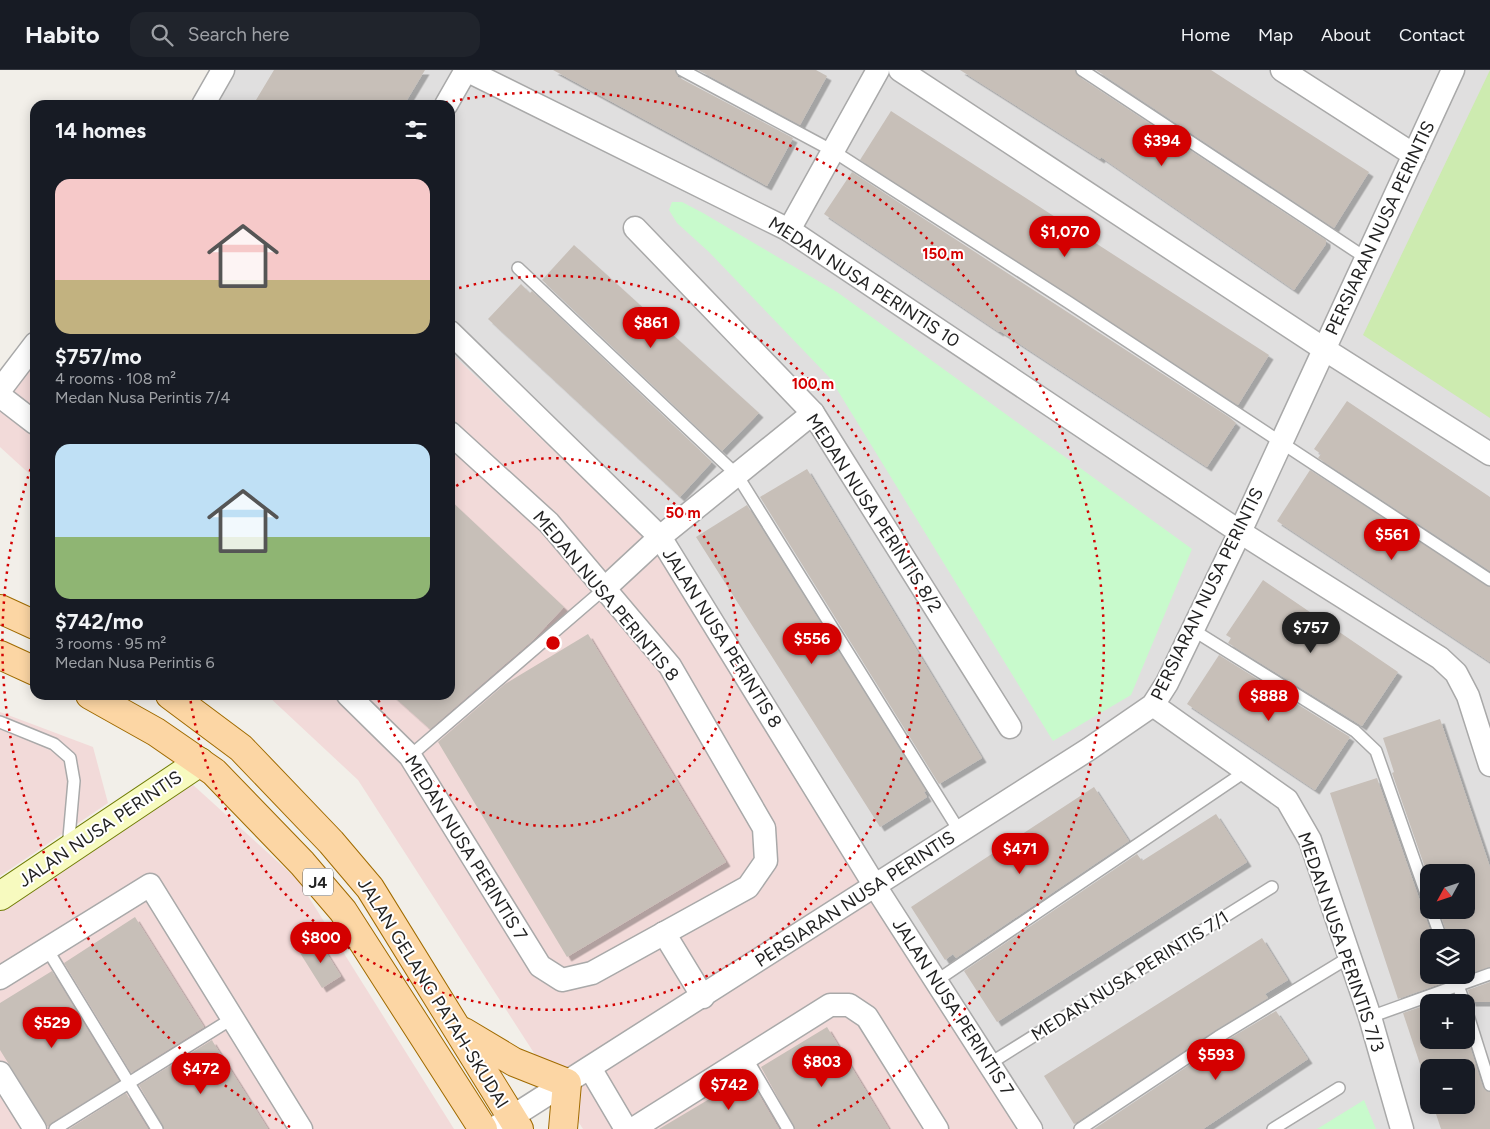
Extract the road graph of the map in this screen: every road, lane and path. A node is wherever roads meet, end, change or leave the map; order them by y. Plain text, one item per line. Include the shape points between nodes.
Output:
1 (223, 70) edge
2 (466, 70) edge
3 (682, 70) edge
4 (878, 70) edge
5 (900, 70) edge
6 (1082, 70) edge
7 (1282, 70) edge
8 (1453, 70) edge
9 (206, 100) edge
10 (449, 100) edge
11 (833, 151) junction
12 (1414, 155) junction
13 (635, 228) dead end
14 (789, 230) junction
15 (1366, 258) junction
16 (518, 268) dead end
17 (455, 337) edge
18 (1324, 349) junction
19 (30, 351) edge
20 (0, 390) edge
21 (0, 396) edge
22 (813, 414) junction
23 (30, 419) edge
24 (455, 437) edge
25 (1281, 443) junction
26 (1490, 454) edge
27 (737, 475) junction
28 (1240, 532) junction
29 (660, 537) junction
30 (1490, 580) edge
31 (604, 589) junction
32 (0, 610) edge
33 (30, 623) edge
34 (1193, 630) junction
35 (0, 655) edge
36 (30, 669) edge
37 (99, 700) edge
38 (177, 700) edge
39 (353, 700) edge
40 (1153, 705) junction
41 (0, 722) edge
42 (1010, 727) dead end
43 (410, 756) junction
44 (200, 762) junction
45 (1490, 766) edge
46 (1246, 771) junction
47 (960, 832) junction
48 (68, 850) junction
49 (1420, 876) edge
50 (875, 886) junction
51 (1272, 887) dead end
52 (0, 896) edge
53 (664, 933) junction
54 (47, 950) junction
55 (1348, 958) junction
56 (1490, 974) edge
57 (1475, 977) edge
58 (0, 978) edge
59 (936, 981) junction
60 (1447, 984) edge
61 (702, 996) junction
62 (1370, 1017) junction
63 (233, 1018) junction
64 (459, 1029) junction
65 (1475, 1038) edge
66 (747, 1059) junction
67 (989, 1064) junction
68 (590, 1068) junction
69 (0, 1073) edge
70 (129, 1083) junction
71 (567, 1083) junction
72 (1490, 1085) edge
73 (1339, 1088) dead end
74 (508, 1125) edge
75 (35, 1129) edge
76 (55, 1129) edge
77 (157, 1129) edge
78 (302, 1129) edge
79 (483, 1129) edge
80 (563, 1129) edge
81 (626, 1129) edge
82 (633, 1129) edge
83 (788, 1129) edge
84 (937, 1129) edge
85 (1031, 1129) edge
86 (1080, 1129) edge
87 (1273, 1129) edge
88 (1402, 1129) edge

1 - 9 street
2 - 10 street
2 - 14 street, MEDAN NUSA PERINTIS 10
3 - 11 lane
4 - 11 street
5 - 18 street
6 - 15 lane
7 - 12 street
8 - 12 street, PERSIARAN NUSA PERINTIS
11 - 14 street
11 - 25 lane
12 - 15 street, PERSIARAN NUSA PERINTIS
13 - 22 street, MEDAN NUSA PERINTIS 8/2
14 - 28 street, MEDAN NUSA PERINTIS 10
15 - 18 street, PERSIARAN NUSA PERINTIS
16 - 27 lane
17 - 29 street, JALAN NUSA PERINTIS 8
18 - 25 street, PERSIARAN NUSA PERINTIS
18 - 26 street
19 - 20 street
21 - 23 street
22 - 27 street
22 - 42 street, MEDAN NUSA PERINTIS 8/2
24 - 31 street, MEDAN NUSA PERINTIS 8 via 549,523
25 - 28 street, PERSIARAN NUSA PERINTIS
25 - 30 lane
27 - 29 street
27 - 47 lane
28 - 34 street, PERSIARAN NUSA PERINTIS
28 - 45 street, MEDAN NUSA PERINTIS 10 via 1440,658 1456,673 1468,696
29 - 31 street
29 - 50 street, JALAN NUSA PERINTIS 8
31 - 43 lane
31 - 53 street, MEDAN NUSA PERINTIS 8 via 670,666 764,828 766,861 748,887
32 - 33 main road
34 - 40 street, PERSIARAN NUSA PERINTIS
34 - 49 lane via 1355,731 1376,751
35 - 36 main road
37 - 44 main road, JALAN GELANG PATAH-SKUDAI / J4 via 156,732
38 - 64 main road, JALAN GELANG PATAH-SKUDAI / J4 via 241,748 331,842 370,888
39 - 43 street, MEDAN NUSA PERINTIS 7
40 - 46 street, MEDAN NUSA PERINTIS 7/3
40 - 47 street, PERSIARAN NUSA PERINTIS
41 - 48 lane via 54,744 70,758 74,781
43 - 53 street, MEDAN NUSA PERINTIS 7 via 540,966 562,980 592,973
44 - 48 street, JALAN NUSA PERINTIS
44 - 79 main road, JALAN GELANG PATAH-SKUDAI / J4 via 214,772 295,856 343,911
46 - 55 street, MEDAN NUSA PERINTIS 7/3 via 1287,800 1310,840
46 - 59 lane
47 - 50 street, PERSIARAN NUSA PERINTIS
48 - 52 street, JALAN NUSA PERINTIS
50 - 59 street, JALAN NUSA PERINTIS 7
50 - 61 street, PERSIARAN NUSA PERINTIS
51 - 67 lane, MEDAN NUSA PERINTIS 7/1
53 - 61 street
54 - 58 street
54 - 63 street via 150,885
54 - 70 lane
55 - 62 street, MEDAN NUSA PERINTIS 7/3
55 - 86 lane
56 - 57 lane
59 - 67 street, JALAN NUSA PERINTIS 7
60 - 62 lane
61 - 68 street, PERSIARAN NUSA PERINTIS
62 - 88 street, MEDAN NUSA PERINTIS 7/3
63 - 70 lane
63 - 78 street
64 - 71 main road via 514,1062
64 - 74 main road, JALAN GELANG PATAH-SKUDAI / J4
65 - 72 lane
66 - 82 street
66 - 83 lane
66 - 84 street via 830,1005 849,1005 867,1017
67 - 85 street, JALAN NUSA PERINTIS 7
68 - 71 street, PERSIARAN NUSA PERINTIS
68 - 81 street
69 - 75 street
70 - 76 lane
70 - 77 lane
71 - 74 street, PERSIARAN NUSA PERINTIS
71 - 80 main road
73 - 87 lane

